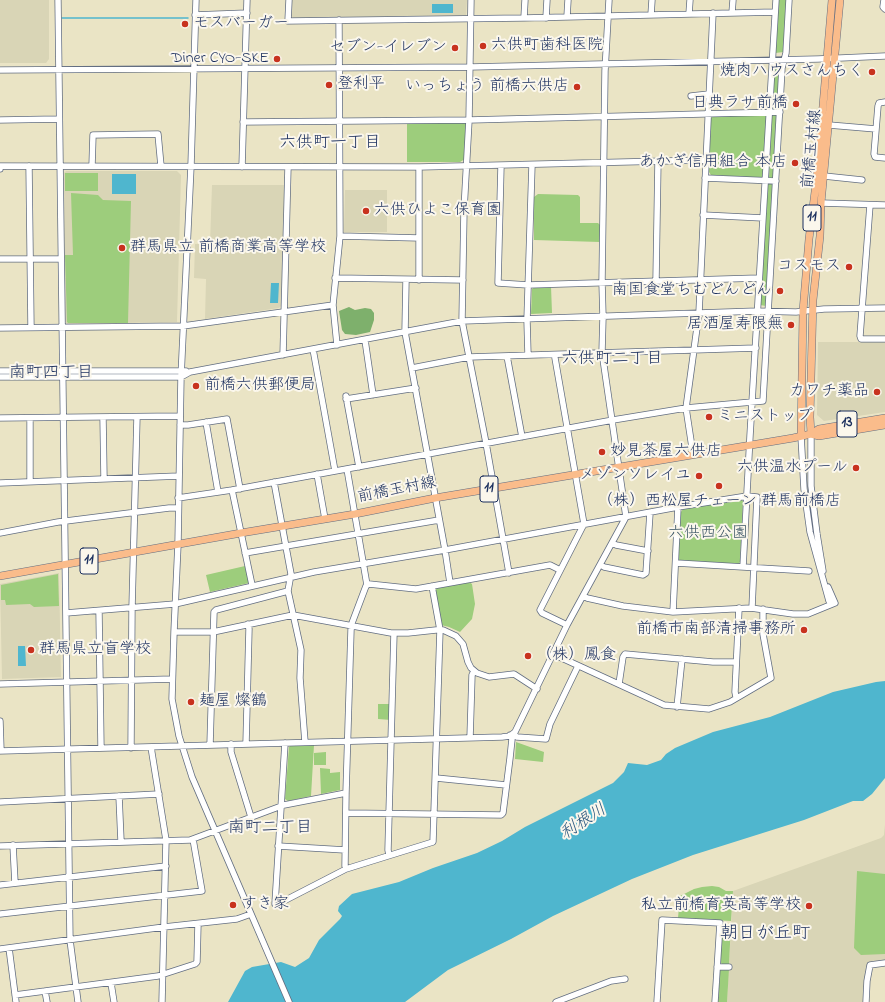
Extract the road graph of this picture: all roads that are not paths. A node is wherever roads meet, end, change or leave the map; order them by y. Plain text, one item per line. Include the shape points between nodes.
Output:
1 (58, 0) edge
2 (196, 0) edge
3 (247, 0) edge
4 (288, 0) edge
5 (471, 0) edge
6 (525, 0) edge
7 (547, 0) edge
8 (568, 0) edge
9 (609, 0) edge
10 (652, 0) edge
11 (690, 0) edge
12 (733, 0) edge
13 (776, 0) edge
14 (789, 0) edge
15 (832, 0) edge
16 (840, 0) edge
17 (884, 0) edge
18 (885, 9) edge
19 (732, 12) junction
20 (775, 12) junction
21 (247, 13) junction
22 (713, 13) junction
23 (689, 14) junction
24 (195, 15) junction
25 (652, 15) junction
26 (608, 16) junction
27 (567, 17) junction
28 (524, 18) junction
29 (546, 18) junction
30 (471, 19) junction
31 (339, 20) junction
32 (885, 56) edge
33 (835, 57) junction
34 (828, 58) junction
35 (784, 59) junction
36 (772, 60) junction
37 (711, 61) junction
38 (605, 64) junction
39 (470, 67) junction
40 (340, 68) junction
41 (58, 69) junction
42 (194, 69) junction
43 (245, 69) junction
44 (0, 70) edge
45 (709, 94) junction
46 (691, 96) dead end
47 (885, 102) edge
48 (769, 112) junction
49 (780, 112) junction
50 (708, 114) junction
51 (604, 117) junction
52 (59, 119) junction
53 (0, 120) edge
54 (469, 120) junction
55 (340, 121) junction
56 (243, 122) junction
57 (829, 125) junction
58 (876, 129) junction
59 (885, 158) edge
60 (706, 160) junction
61 (658, 161) junction
62 (604, 163) junction
63 (467, 165) junction
64 (532, 165) junction
65 (0, 166) edge
66 (29, 166) junction
67 (60, 166) junction
68 (92, 166) junction
69 (161, 166) junction
70 (191, 166) junction
71 (340, 166) junction
72 (501, 166) junction
73 (242, 167) junction
74 (288, 167) junction
75 (419, 167) junction
76 (0, 169) edge
77 (824, 176) junction
78 (705, 178) junction
79 (862, 180) dead end
80 (765, 181) junction
81 (776, 181) junction
82 (821, 203) junction
83 (870, 205) junction
84 (885, 206) edge
85 (703, 215) junction
86 (763, 218) junction
87 (340, 236) junction
88 (419, 238) junction
89 (0, 259) edge
90 (61, 259) junction
91 (30, 260) junction
92 (335, 278) junction
93 (760, 278) junction
94 (701, 279) junction
95 (406, 280) junction
96 (419, 280) junction
97 (463, 280) junction
98 (656, 280) junction
99 (602, 282) junction
100 (528, 285) junction
101 (333, 305) junction
102 (885, 308) edge
103 (861, 309) junction
104 (812, 310) junction
105 (283, 311) junction
106 (758, 311) junction
107 (768, 311) junction
108 (803, 311) junction
109 (699, 313) junction
110 (603, 317) junction
111 (527, 319) junction
112 (462, 321) junction
113 (183, 326) junction
114 (31, 327) junction
115 (0, 328) edge
116 (62, 328) junction
117 (405, 332) junction
118 (885, 339) edge
119 (365, 340) junction
120 (337, 345) junction
121 (756, 348) junction
122 (313, 349) junction
123 (694, 350) junction
124 (602, 352) junction
125 (283, 355) junction
126 (528, 355) junction
127 (507, 356) junction
128 (469, 357) junction
129 (555, 358) dead end
130 (412, 368) junction
131 (182, 370) junction
132 (0, 371) edge
133 (63, 371) junction
134 (190, 372) junction
135 (0, 377) edge
136 (182, 377) junction
137 (63, 378) junction
138 (416, 388) junction
139 (373, 395) junction
140 (753, 402) junction
141 (686, 408) junction
142 (180, 416) junction
143 (103, 417) junction
144 (137, 417) junction
145 (0, 418) edge
146 (30, 418) junction
147 (63, 418) junction
148 (885, 418) edge
149 (613, 420) junction
150 (206, 422) junction
151 (180, 425) junction
152 (885, 425) edge
153 (568, 429) junction
154 (811, 434) junction
155 (801, 436) junction
156 (522, 437) junction
157 (486, 443) junction
158 (749, 445) junction
159 (427, 454) junction
160 (693, 454) junction
161 (359, 466) junction
162 (619, 467) junction
163 (347, 469) junction
164 (335, 471) junction
165 (317, 474) junction
166 (576, 474) junction
167 (179, 476) junction
168 (134, 477) junction
169 (104, 478) junction
170 (64, 479) junction
171 (30, 481) junction
172 (274, 482) junction
173 (0, 483) edge
174 (240, 488) junction
175 (494, 488) junction
176 (232, 490) junction
177 (218, 492) junction
178 (747, 496) junction
179 (178, 498) junction
180 (435, 498) junction
181 (678, 507) junction
182 (178, 508) junction
183 (135, 513) junction
184 (650, 513) junction
185 (355, 514) junction
186 (626, 517) junction
187 (325, 519) junction
188 (439, 520) junction
189 (65, 521) junction
190 (584, 524) junction
191 (283, 526) junction
192 (0, 533) edge
193 (241, 533) junction
194 (358, 533) junction
195 (503, 539) junction
196 (613, 543) junction
197 (178, 544) junction
198 (287, 546) junction
199 (445, 550) junction
200 (648, 551) junction
201 (134, 553) junction
202 (245, 553) junction
203 (676, 563) junction
204 (363, 564) junction
205 (65, 565) junction
206 (600, 565) junction
207 (743, 567) junction
208 (754, 568) junction
209 (560, 570) junction
210 (809, 571) dead end
211 (509, 573) junction
212 (0, 576) edge
213 (291, 576) junction
214 (450, 583) junction
215 (252, 585) junction
216 (367, 585) junction
217 (432, 586) junction
218 (288, 591) junction
219 (584, 596) junction
220 (835, 603) junction
221 (175, 604) junction
222 (132, 608) junction
223 (739, 608) junction
224 (752, 608) junction
225 (763, 609) junction
226 (99, 611) junction
227 (673, 612) junction
228 (66, 613) junction
229 (293, 615) junction
230 (248, 624) junction
231 (568, 625) junction
232 (351, 626) junction
233 (440, 630) junction
234 (174, 632) junction
235 (213, 632) junction
236 (394, 633) junction
237 (554, 654) junction
238 (682, 659) junction
239 (736, 662) junction
240 (578, 666) junction
241 (474, 671) junction
242 (172, 679) junction
243 (131, 680) junction
244 (100, 681) junction
245 (67, 682) junction
246 (0, 684) edge
247 (619, 684) junction
248 (537, 689) junction
249 (736, 697) junction
250 (677, 707) junction
251 (0, 721) edge
252 (512, 734) junction
253 (437, 738) junction
254 (470, 738) junction
255 (391, 740) junction
256 (348, 741) junction
257 (305, 742) junction
258 (285, 743) junction
259 (231, 744) junction
260 (246, 744) junction
261 (210, 745) junction
262 (182, 746) junction
263 (151, 747) junction
264 (101, 748) junction
265 (131, 748) junction
266 (68, 749) junction
267 (1, 751) edge
268 (436, 778) junction
269 (506, 785) junction
270 (346, 793) junction
271 (159, 794) junction
272 (119, 796) junction
273 (68, 798) junction
274 (0, 802) edge
275 (281, 806) junction
276 (346, 813) junction
277 (389, 814) junction
278 (435, 814) junction
279 (251, 817) junction
280 (215, 830) junction
281 (194, 839) junction
282 (166, 840) junction
283 (121, 841) junction
284 (69, 843) junction
285 (13, 845) junction
286 (0, 846) edge
287 (278, 846) junction
288 (345, 850) junction
289 (389, 855) junction
290 (166, 866) junction
291 (346, 869) junction
292 (69, 878) junction
293 (15, 884) junction
294 (0, 885) edge
295 (165, 895) junction
296 (70, 906) junction
297 (0, 914) edge
298 (251, 914) junction
299 (198, 924) junction
300 (164, 927) junction
301 (70, 940) junction
302 (9, 948) junction
303 (0, 949) edge
304 (885, 963) edge
305 (717, 967) junction
306 (729, 968) dead end
307 (163, 976) junction
308 (625, 978) dead end
309 (112, 983) junction
310 (76, 988) junction
311 (45, 991) junction
312 (15, 995) junction
313 (564, 1001) edge
314 (16, 1002) edge
315 (47, 1002) edge
316 (78, 1002) edge
317 (114, 1002) edge
318 (162, 1002) edge
319 (289, 1002) edge
320 (556, 1002) edge
321 (657, 1002) edge
322 (715, 1002) edge
323 (866, 1002) edge

1 - 41 street
2 - 24 street
3 - 21 street
4 - 31 street via 288,21
5 - 30 street
6 - 28 street
7 - 29 street
8 - 27 street
9 - 26 street
10 - 25 street
11 - 23 street
12 - 19 street
13 - 20 street
14 - 35 street
15 - 34 main road, 前橋玉村線 / 11
16 - 33 main road, 前橋玉村線 / 11
17 - 18 street
19 - 20 street
19 - 22 street
20 - 36 street
21 - 24 street
21 - 43 street
22 - 23 street
22 - 37 street
23 - 25 street
24 - 42 street
25 - 26 street
26 - 27 street
26 - 38 street
27 - 29 street
28 - 29 street
28 - 30 street
30 - 31 street
30 - 39 street
31 - 40 street
32 - 33 street
33 - 34 street
33 - 57 main road, 前橋玉村線 / 11
34 - 35 street
34 - 108 main road, 前橋玉村線 / 11
35 - 36 street
35 - 49 street
36 - 37 street
36 - 48 street
37 - 38 street
37 - 45 street
38 - 39 street
38 - 51 street
39 - 40 street
39 - 54 street
40 - 43 street
40 - 55 street
41 - 42 street
41 - 44 street
41 - 52 street
42 - 43 street
42 - 70 street
43 - 56 street
45 - 46 street
45 - 50 street
47 - 58 street via 879,103
48 - 49 street
48 - 50 street
48 - 80 street
49 - 81 street
50 - 51 street
50 - 60 street
51 - 54 street
51 - 62 street
52 - 53 street
52 - 67 street
54 - 55 street
54 - 63 street
55 - 56 street
55 - 71 street
56 - 73 street
57 - 58 street
57 - 77 main road, 前橋玉村線 / 11
58 - 59 street via 874,156
60 - 61 street
60 - 78 street
61 - 62 street
61 - 98 street
62 - 64 street
62 - 99 street
63 - 72 street
63 - 75 street
63 - 97 street
64 - 72 street
64 - 100 street
65 - 66 street
65 - 76 street
66 - 67 street
66 - 91 street
67 - 68 street
67 - 90 street
68 - 69 street
68 - 69 street via 93,135 158,134
69 - 70 street
70 - 73 street
70 - 113 street
71 - 74 street
71 - 75 street
71 - 87 street
72 - 100 street via 498,283
73 - 74 street
74 - 105 street
75 - 88 street
77 - 79 street
77 - 82 main road, 前橋玉村線 / 11
78 - 80 street
78 - 85 street
80 - 81 street
80 - 86 street
81 - 107 street
82 - 83 street
82 - 104 main road, 前橋玉村線 / 11
83 - 84 street
83 - 103 street
85 - 86 street
85 - 94 street
86 - 93 street
87 - 88 street
87 - 92 street
88 - 96 street
89 - 91 street
90 - 91 street
90 - 116 street
91 - 114 street
92 - 95 street
92 - 101 street
93 - 94 street
93 - 106 street
94 - 98 street
94 - 109 street
95 - 96 street
95 - 117 street
96 - 97 street
97 - 112 street
98 - 99 street
99 - 100 street
99 - 110 street
100 - 111 street
101 - 105 street
101 - 120 street
102 - 103 street
103 - 104 street
103 - 118 street via 860,338
104 - 108 street
104 - 154 main road, 前橋玉村線 / 11
105 - 113 street
105 - 125 street
106 - 107 street
106 - 109 street
106 - 121 street
107 - 108 street
107 - 140 street via 763,401
108 - 155 main road, 前橋玉村線 / 11
109 - 110 street
109 - 123 street
110 - 111 street
110 - 124 street
111 - 112 street
111 - 126 street
112 - 117 street
112 - 128 street
113 - 116 street
113 - 131 street
114 - 115 street
114 - 116 street
116 - 133 street
117 - 119 street
117 - 130 street
119 - 120 street
119 - 139 street
120 - 122 street
121 - 123 street
121 - 140 street
122 - 125 street
122 - 164 street
123 - 124 street
123 - 141 street
124 - 126 street
124 - 149 street
125 - 134 street
126 - 127 street
127 - 128 street
127 - 156 street
128 - 130 street
128 - 157 street
129 - 153 street
130 - 138 street
131 - 133 street
131 - 134 street
131 - 136 street
132 - 133 street
133 - 137 street
134 - 136 street
135 - 137 street
136 - 137 street
136 - 142 street
137 - 147 street
138 - 139 street
138 - 159 street
139 - 161 street via 346,397
140 - 141 street
140 - 158 street
141 - 149 street
141 - 160 street
142 - 144 street
142 - 151 street
143 - 144 street
143 - 147 street
143 - 169 street
144 - 168 street
145 - 146 street
146 - 147 street
146 - 171 street
147 - 170 street
148 - 154 main road, 13 via 819,428
149 - 153 street
149 - 162 street
150 - 151 street
150 - 174 street via 223,418 227,420
150 - 177 street
151 - 167 street
152 - 154 main road, 13 via 819,436
153 - 156 street
153 - 166 street
154 - 155 main road, 前橋玉村線 / 11
154 - 220 street via 811,473 817,534 824,575
155 - 158 main road, 前橋玉村線 / 11
155 - 220 street via 810,532 829,601
156 - 157 street
157 - 159 street
157 - 175 street
158 - 160 main road, 前橋玉村線 / 11
158 - 178 street
159 - 161 street
159 - 180 street
160 - 162 main road, 前橋玉村線 / 11
161 - 163 street
162 - 166 main road, 前橋玉村線 / 11
162 - 186 street
163 - 164 street
163 - 185 street
164 - 165 street
165 - 172 street
165 - 187 street
166 - 175 main road, 前橋玉村線 / 11
166 - 190 street
167 - 168 street
167 - 179 street
168 - 169 street
168 - 183 street
169 - 170 street
170 - 171 street
170 - 189 street
171 - 173 street
172 - 174 street
172 - 191 street
174 - 176 street
175 - 180 main road, 前橋玉村線 / 11
175 - 195 street
176 - 177 street
176 - 193 street
177 - 179 street
178 - 181 street
178 - 207 street
178 - 208 street via 757,497
179 - 182 street
180 - 185 main road, 前橋玉村線 / 11
180 - 188 street
181 - 184 street
181 - 203 street
182 - 183 street
182 - 197 street
183 - 189 street
183 - 201 street
184 - 186 street
184 - 200 street
185 - 187 main road, 前橋玉村線 / 11
185 - 194 street
186 - 190 street
186 - 196 street
187 - 191 main road, 前橋玉村線 / 11
188 - 194 street
188 - 199 street
189 - 192 street
189 - 205 street
190 - 195 street
190 - 209 street
191 - 193 main road, 前橋玉村線 / 11
191 - 198 street
193 - 197 main road, 前橋玉村線 / 11
193 - 202 street
194 - 198 street
194 - 204 street
195 - 199 street
195 - 211 street
196 - 200 street
196 - 206 street
197 - 201 main road, 前橋玉村線 / 11
197 - 221 street
198 - 202 street
198 - 213 street
199 - 204 street
199 - 214 street
200 - 206 street via 645,574
201 - 205 main road, 前橋玉村線 / 11
201 - 222 street
202 - 215 street
203 - 207 street
203 - 227 street
204 - 213 street
204 - 216 street
205 - 212 main road, 前橋玉村線 / 11
205 - 228 street
206 - 219 street
207 - 208 street
208 - 210 street
208 - 224 street
209 - 211 street via 550,565
209 - 231 street via 540,610
211 - 214 street
213 - 215 street
213 - 218 street
214 - 217 street
215 - 221 street
216 - 217 street via 408,589
216 - 232 street
217 - 233 street
218 - 229 street
218 - 235 street via 216,610
219 - 227 street via 624,606
219 - 231 street
220 - 225 street via 808,614
221 - 222 street
221 - 234 street
222 - 226 street
222 - 243 street
223 - 224 street
223 - 227 street
223 - 239 street
224 - 225 street
225 - 249 street via 763,634 770,678
226 - 228 street
226 - 244 street
228 - 245 street
229 - 230 street
229 - 232 street
229 - 257 street via 301,650 300,678
230 - 235 street
230 - 260 street
231 - 237 street
232 - 236 street
232 - 256 street
233 - 236 street
233 - 241 street via 452,634 463,644 467,660
233 - 253 street
234 - 235 street
234 - 242 street
235 - 261 street
236 - 255 street
237 - 240 street
237 - 248 street
238 - 239 street
238 - 247 street via 625,654
238 - 250 street
239 - 249 street
240 - 247 street
240 - 252 street via 551,721 546,739 517,737
241 - 248 street via 488,677 514,674
241 - 254 street
242 - 243 street
242 - 262 street via 173,704
243 - 244 street
243 - 265 street
244 - 245 street
244 - 264 street
245 - 246 street
245 - 266 street
247 - 250 street via 664,705
248 - 252 street via 517,730
249 - 250 street via 730,702 710,709
251 - 267 street
252 - 254 street
252 - 269 street
253 - 254 street
253 - 255 street
253 - 268 street
255 - 256 street
255 - 277 street
256 - 257 street
256 - 270 street
257 - 258 street
258 - 260 street
258 - 275 street
259 - 260 street
259 - 261 street
259 - 279 street via 231,752
261 - 262 street
262 - 263 street
262 - 280 street via 192,777
263 - 265 street
263 - 271 street
264 - 265 street
264 - 266 street
266 - 267 street
266 - 273 street
268 - 269 street
268 - 278 street
269 - 278 street via 501,814
270 - 275 street
270 - 276 street
271 - 272 street
271 - 282 street
272 - 273 street
272 - 283 street
273 - 274 street
273 - 284 street
275 - 279 street
275 - 287 street
276 - 277 street
276 - 288 street
277 - 278 street
277 - 289 street
278 - 289 street via 433,842
279 - 280 street
280 - 281 street
280 - 298 street
281 - 282 street
281 - 295 street via 202,891
282 - 283 street
282 - 290 street
283 - 284 street
284 - 285 street
284 - 292 street
285 - 286 street
285 - 293 street
287 - 288 street
287 - 291 street via 274,900 276,904
288 - 291 street
289 - 291 street
290 - 292 street
290 - 295 street
292 - 293 street
292 - 296 street
293 - 294 street
295 - 296 street
295 - 300 street
296 - 297 street
296 - 301 street
298 - 299 street via 237,919
298 - 319 street
299 - 300 street
299 - 307 street via 196,963
300 - 301 street
300 - 307 street
301 - 302 street
301 - 310 street
302 - 303 street
302 - 312 street
304 - 323 street via 870,964
305 - 306 street
305 - 321 street via 720,923 662,920
305 - 322 street
307 - 309 street
307 - 318 street
308 - 313 street via 611,981
309 - 310 street
309 - 317 street
310 - 311 street
310 - 316 street
311 - 312 street
311 - 315 street
312 - 314 street
313 - 320 street

